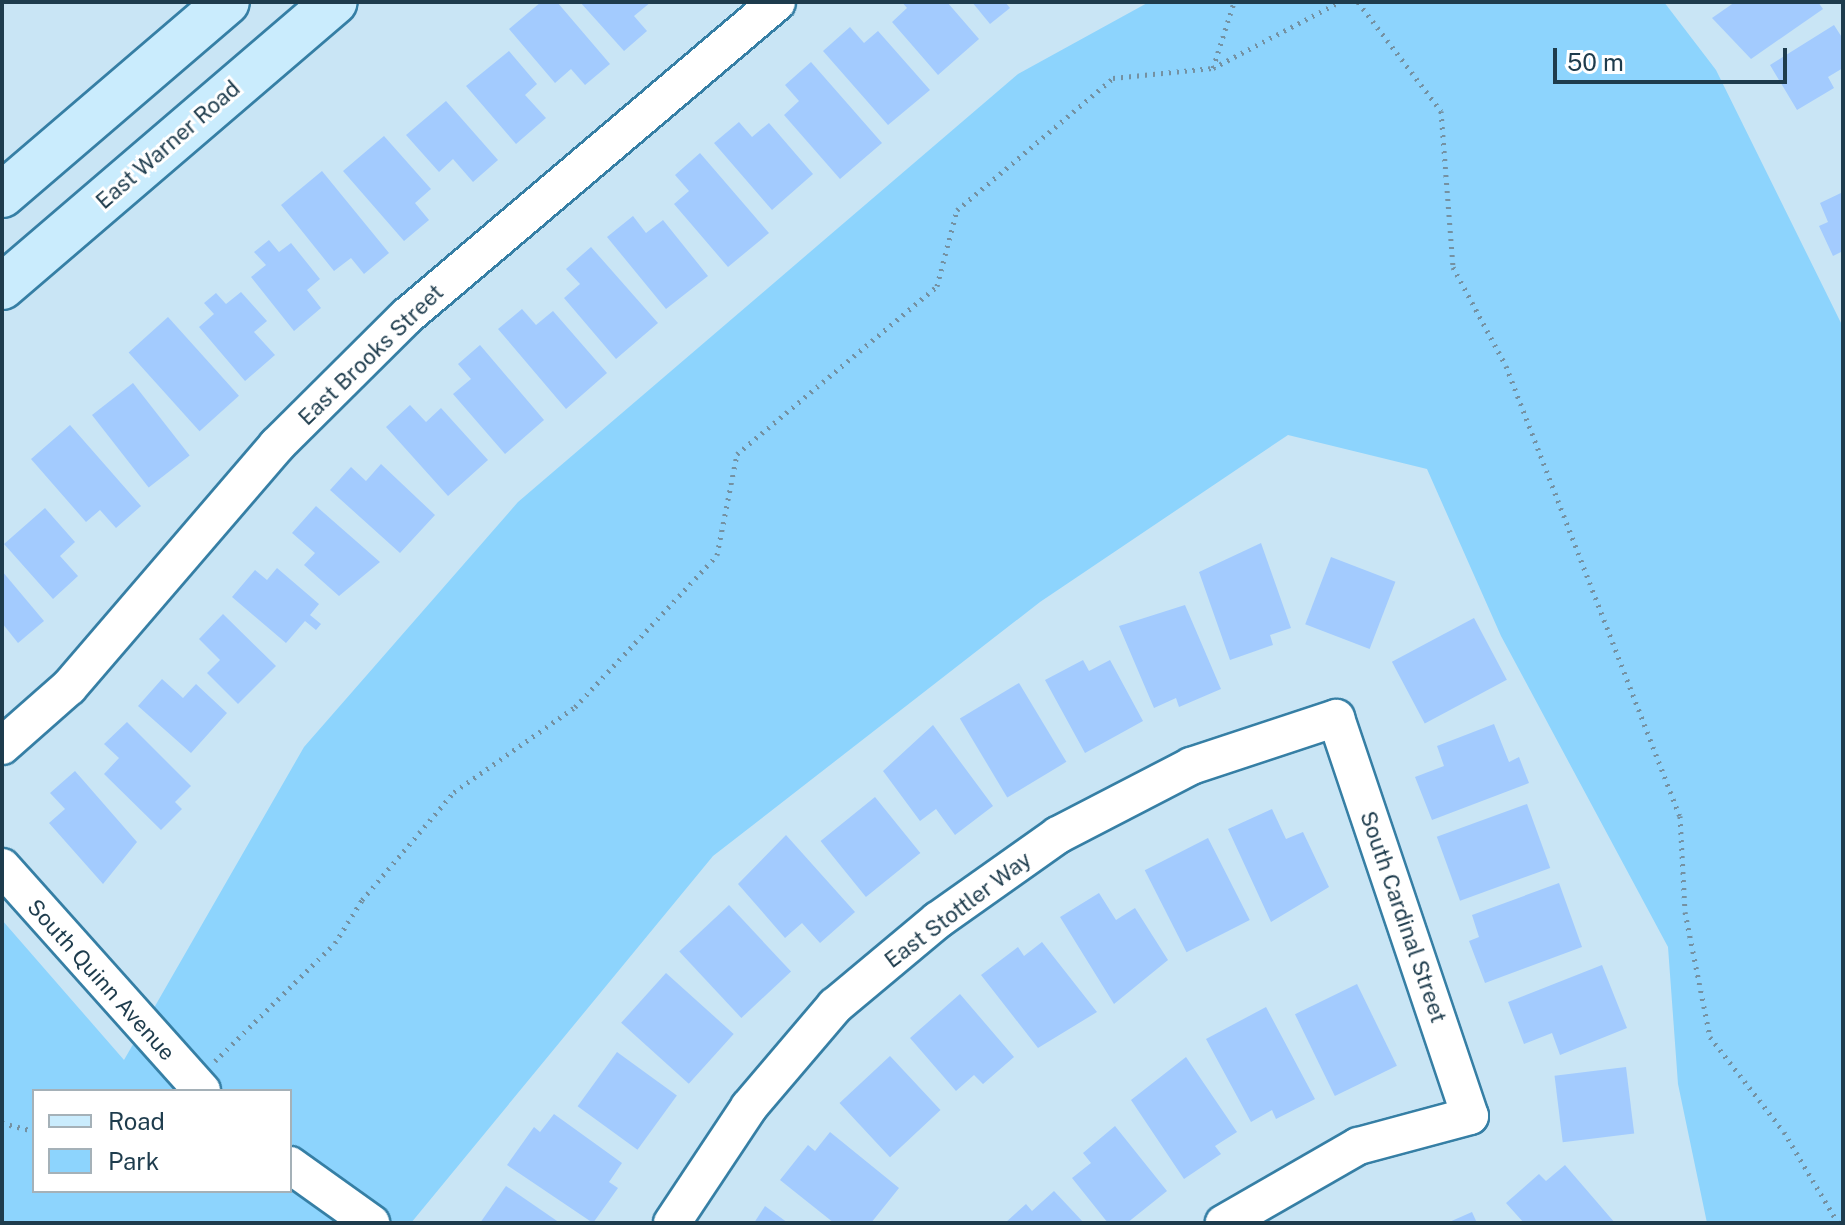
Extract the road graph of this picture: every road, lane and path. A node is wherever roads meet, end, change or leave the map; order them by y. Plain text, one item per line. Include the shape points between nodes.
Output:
1 (227, 2) edge
2 (334, 2) edge
3 (777, 2) edge
4 (1234, 2) edge
5 (1339, 2) edge
6 (1358, 2) edge
7 (1213, 68) junction
8 (2, 195) edge
9 (2, 287) edge
10 (1336, 718) joint
11 (2, 746) edge
12 (2, 867) edge
13 (198, 1086) edge
14 (2, 1123) edge
15 (32, 1130) edge
16 (292, 1166) edge
17 (371, 1223) edge
18 (672, 1223) edge
19 (1224, 1223) edge
20 (1838, 1223) edge

1 - 8 main road
2 - 9 main road, East Warner Road
3 - 11 street, East Brooks Street via 407,316 277,445 69,687
4 - 7 path
5 - 7 path
6 - 20 path via 1441,111 1453,267 1506,366 1680,816 1685,912 1710,1037 1784,1132
7 - 13 path via 1113,78 957,210 937,286 737,454 717,555 575,707 454,792 362,900 335,943
10 - 18 street, East Stottler Way via 1164,780 1058,835 938,920 835,1006 749,1107
10 - 19 street, South Cardinal Street via 1470,1116 1358,1146
12 - 13 street, South Quinn Avenue
14 - 15 path
16 - 17 street

